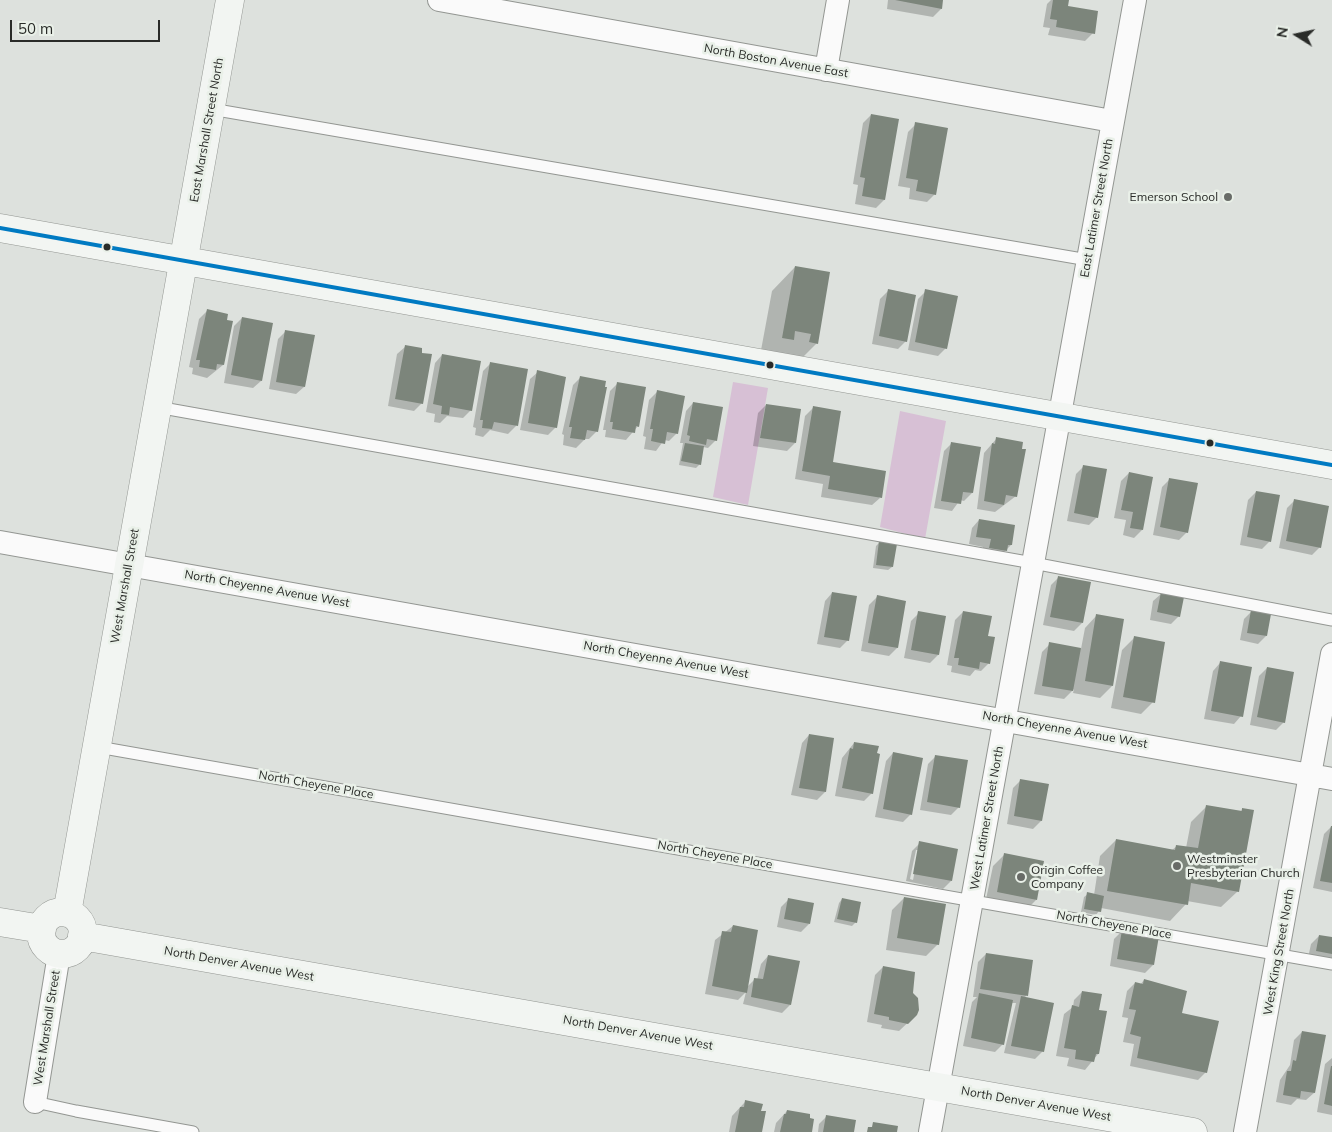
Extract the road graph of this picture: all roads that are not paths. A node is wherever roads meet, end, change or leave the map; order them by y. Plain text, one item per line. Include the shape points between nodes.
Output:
1 (230, 0) edge
2 (439, 0) edge
3 (838, 0) edge
4 (1135, 0) edge
5 (826, 70) junction
6 (211, 109) junction
7 (1112, 120) junction
8 (0, 228) edge
9 (183, 260) junction
10 (1088, 260) junction
11 (157, 407) junction
12 (1060, 415) junction
13 (1332, 465) edge
14 (0, 542) edge
15 (1033, 563) junction
16 (128, 565) junction
17 (1332, 620) edge
18 (1332, 654) edge
19 (1005, 720) junction
20 (98, 747) junction
21 (1321, 777) edge
22 (972, 901) junction
23 (67, 913) junction
24 (0, 922) edge
25 (42, 929) junction
26 (82, 936) junction
27 (59, 954) junction
28 (1279, 954) junction
29 (1332, 964) edge
30 (939, 1086) junction
31 (35, 1102) joint
32 (193, 1132) edge
33 (930, 1132) edge
34 (1193, 1132) edge
35 (1245, 1132) edge

1 - 6 street, East Marshall Street North
2 - 5 street, North Boston Avenue East
3 - 5 street
4 - 7 street, East Latimer Street North
5 - 7 street, North Boston Avenue East
6 - 9 street, East Marshall Street North
6 - 10 lane
7 - 10 street, East Latimer Street North
8 - 9 street
9 - 11 street, West Marshall Street
9 - 12 street
10 - 12 street, East Latimer Street North
11 - 15 lane
11 - 16 street, West Marshall Street
12 - 13 street
12 - 15 street, West Latimer Street North
14 - 16 street, North Cheyenne Avenue West
15 - 17 lane
15 - 19 street, West Latimer Street North
16 - 19 street, North Cheyenne Avenue West
16 - 20 street, West Marshall Street
18 - 21 street, West King Street North
19 - 21 street, North Cheyenne Avenue West
19 - 22 street, West Latimer Street North
20 - 22 lane, North Cheyene Place
20 - 23 street, West Marshall Street
21 - 28 street, West King Street North
22 - 28 lane, North Cheyene Place
22 - 30 street, West Latimer Street North
23 - 25 street via 54,914
23 - 26 street via 79,922
24 - 25 street
25 - 27 street via 44,944
26 - 27 street via 73,951
26 - 30 street, North Denver Avenue West
27 - 31 street, West Marshall Street
28 - 29 lane, North Cheyene Place
28 - 35 street, West King Street North
30 - 33 street, West Latimer Street North
30 - 34 street, North Denver Avenue West
31 - 32 lane

